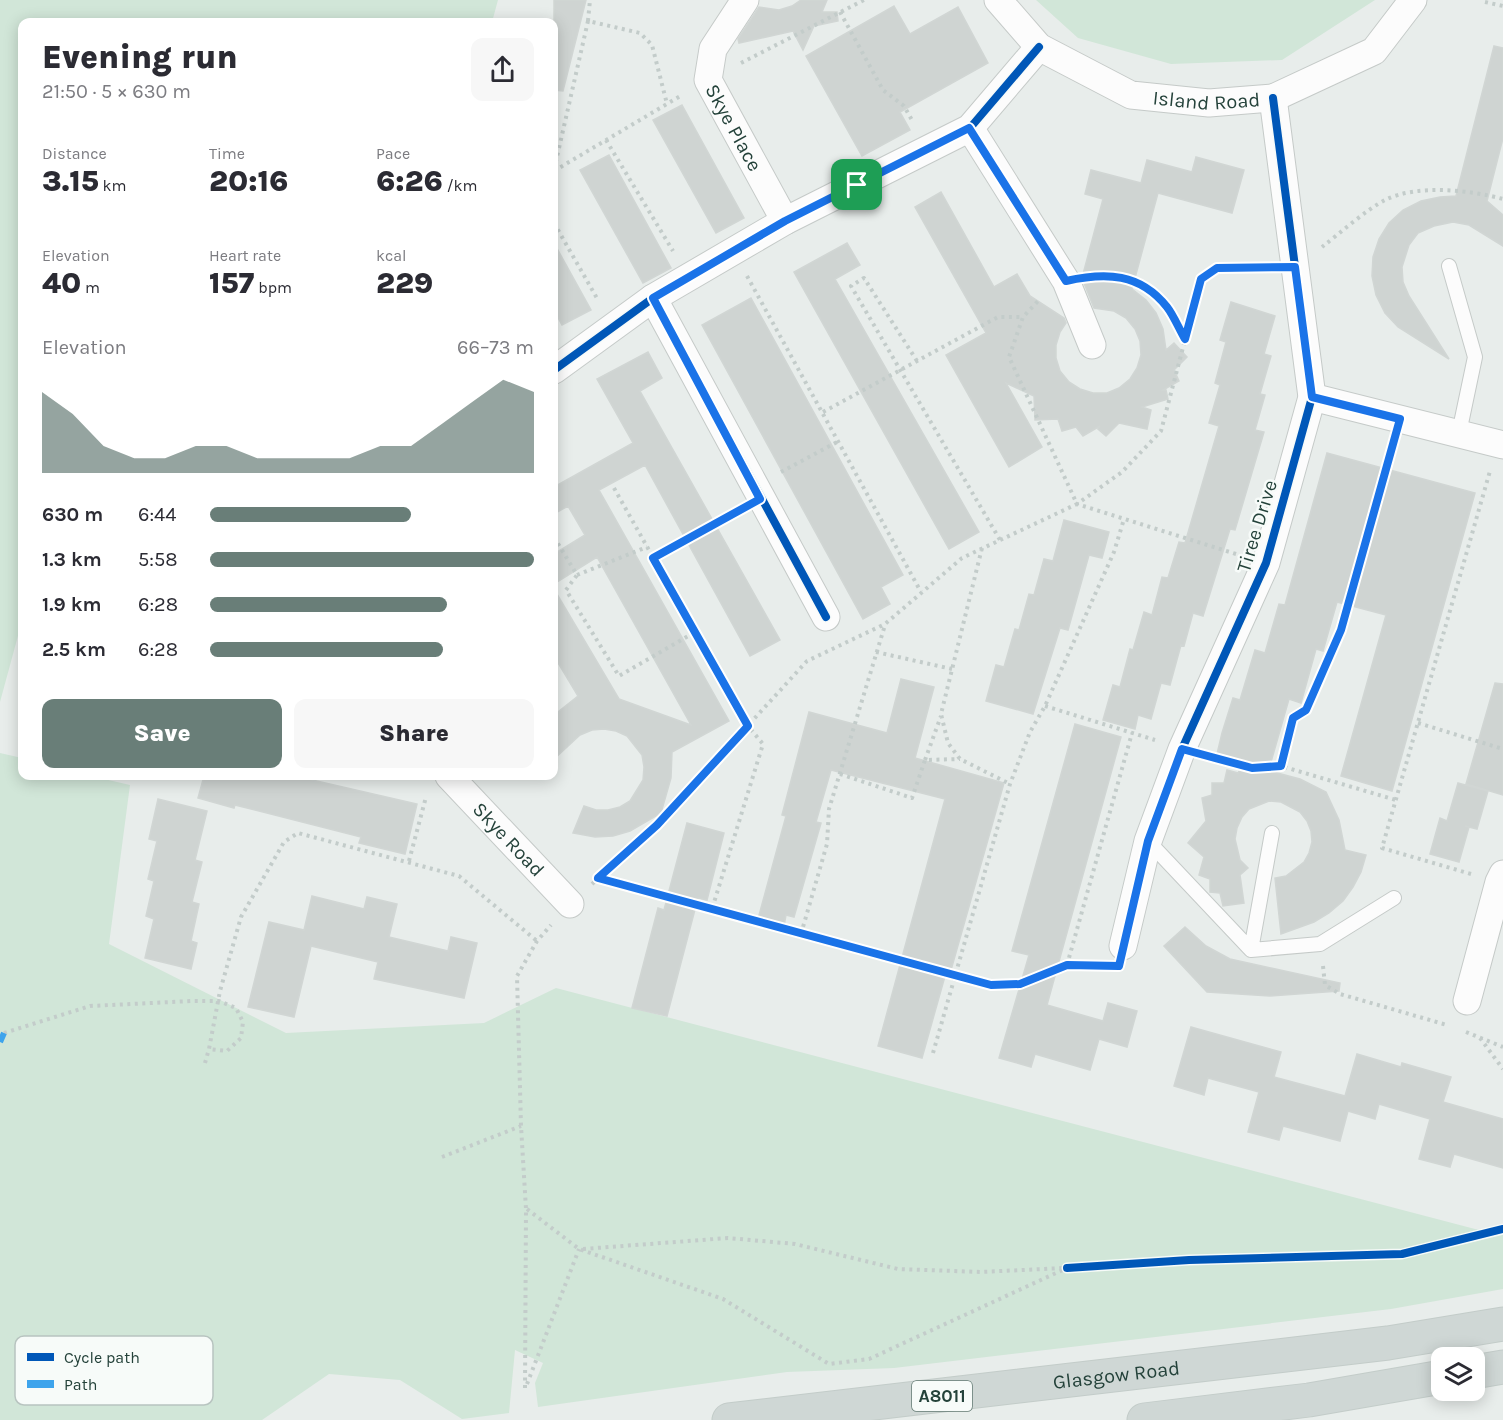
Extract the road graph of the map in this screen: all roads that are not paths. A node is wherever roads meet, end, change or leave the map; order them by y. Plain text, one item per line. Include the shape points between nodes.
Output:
1 (745, 0) edge
2 (998, 0) edge
3 (1413, 0) edge
4 (1039, 47) junction
5 (1273, 98) junction
6 (969, 128) junction
7 (785, 221) junction
8 (1449, 266) dead end
9 (653, 298) junction
10 (1092, 345) dead end
11 (558, 367) edge
12 (1312, 397) junction
13 (1459, 433) junction
14 (1500, 445) edge
15 (826, 617) dead end
16 (439, 781) edge
17 (1272, 833) dead end
18 (1148, 841) junction
19 (1501, 878) edge
20 (1394, 898) dead end
21 (570, 904) road end
22 (1123, 946) road end
23 (1251, 950) junction
24 (1467, 1000) dead end
25 (1503, 1324) edge
26 (1503, 1367) edge
27 (1485, 1370) edge
28 (1503, 1376) edge
29 (1485, 1378) edge
30 (1431, 1379) edge
31 (1431, 1385) edge
32 (1310, 1400) junction
33 (729, 1420) edge
34 (1144, 1420) edge

1 - 7 street, Skye Place via 713,49 708,80
2 - 4 street, Island Road
3 - 5 street, Island Road via 1374,51
4 - 5 street, Island Road via 1131,95 1209,103
4 - 6 street
5 - 12 street, Tiree Drive
6 - 7 street
6 - 10 street via 1066,281
7 - 9 street
8 - 13 lane via 1475,357
9 - 11 street
9 - 15 street
12 - 13 street
12 - 18 street, Tiree Drive via 1266,563 1182,749
13 - 14 street
16 - 21 street, Skye Road
17 - 23 lane
18 - 22 street, Tiree Drive
18 - 23 lane
19 - 24 street
20 - 23 lane via 1320,944
25 - 33 main road, Glasgow Road / A8011 via 1389,1342
26 - 27 main road
28 - 29 main road
30 - 32 main road
31 - 32 main road
32 - 34 main road

